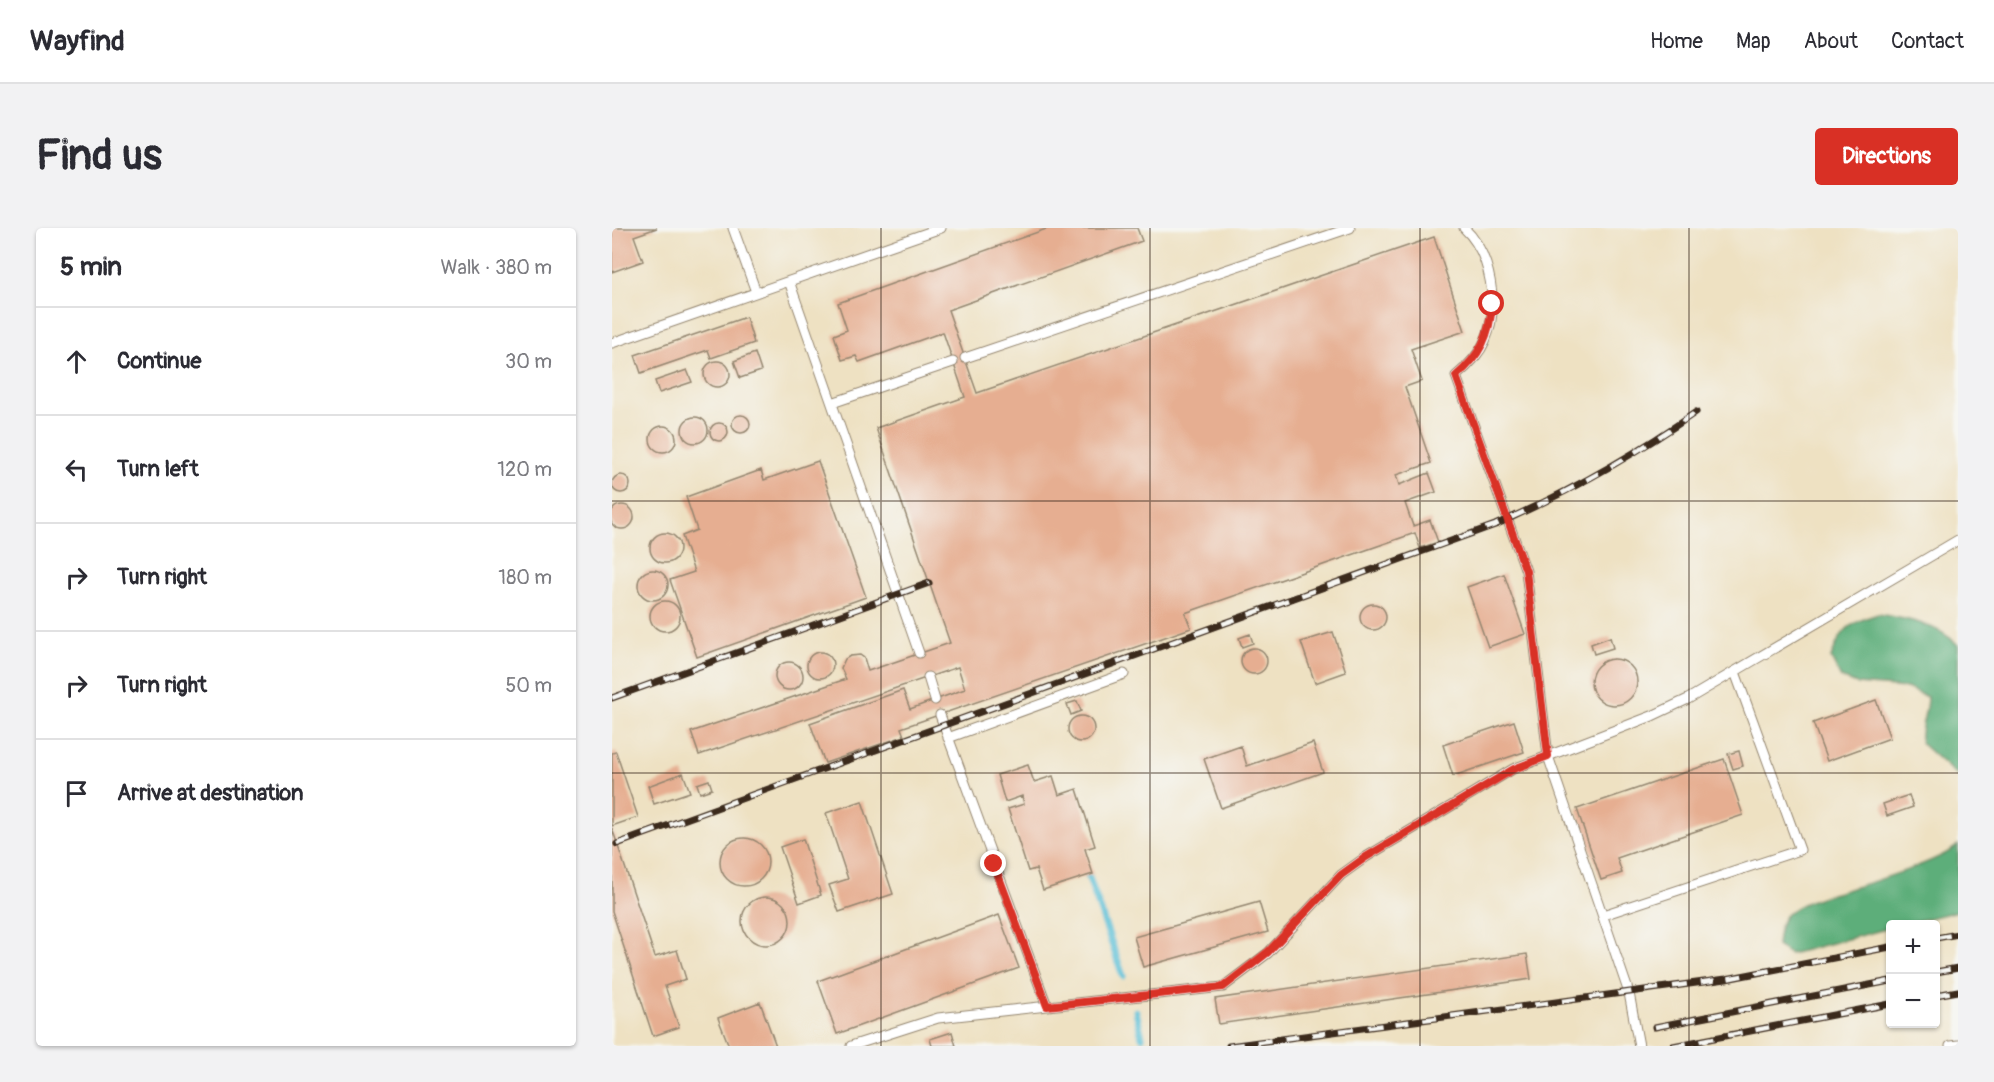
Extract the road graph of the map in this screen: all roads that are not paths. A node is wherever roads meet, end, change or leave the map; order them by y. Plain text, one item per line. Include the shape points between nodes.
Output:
1 (733, 228) edge
2 (941, 228) edge
3 (1350, 228) edge
4 (1464, 228) edge
5 (789, 281) junction
6 (756, 292) junction
7 (612, 343) edge
8 (965, 358) dead end
9 (953, 362) dead end
10 (832, 403) junction
11 (1958, 540) edge
12 (919, 653) dead end
13 (1736, 672) junction
14 (1124, 674) dead end
15 (928, 677) dead end
16 (935, 700) dead end
17 (940, 715) dead end
18 (948, 738) junction
19 (1548, 756) junction
20 (1603, 915) junction
21 (1047, 1006) junction
22 (1958, 1045) edge
23 (851, 1046) edge
24 (1639, 1046) edge
25 (1950, 1046) edge

1 - 6 lane
2 - 5 lane
3 - 8 lane
4 - 19 lane via 1481,250 1492,304 1486,340 1456,376 1526,571
5 - 6 lane
5 - 10 lane
6 - 7 lane
9 - 10 lane
10 - 12 lane
11 - 13 lane
13 - 19 lane via 1652,716
13 - 20 lane via 1800,850
14 - 18 lane
15 - 16 lane
17 - 18 lane
18 - 21 lane
19 - 20 lane
19 - 21 lane via 1514,769 1366,857 1341,875 1268,952 1223,987
20 - 24 lane via 1629,993
21 - 23 lane via 938,1018
22 - 25 lane

